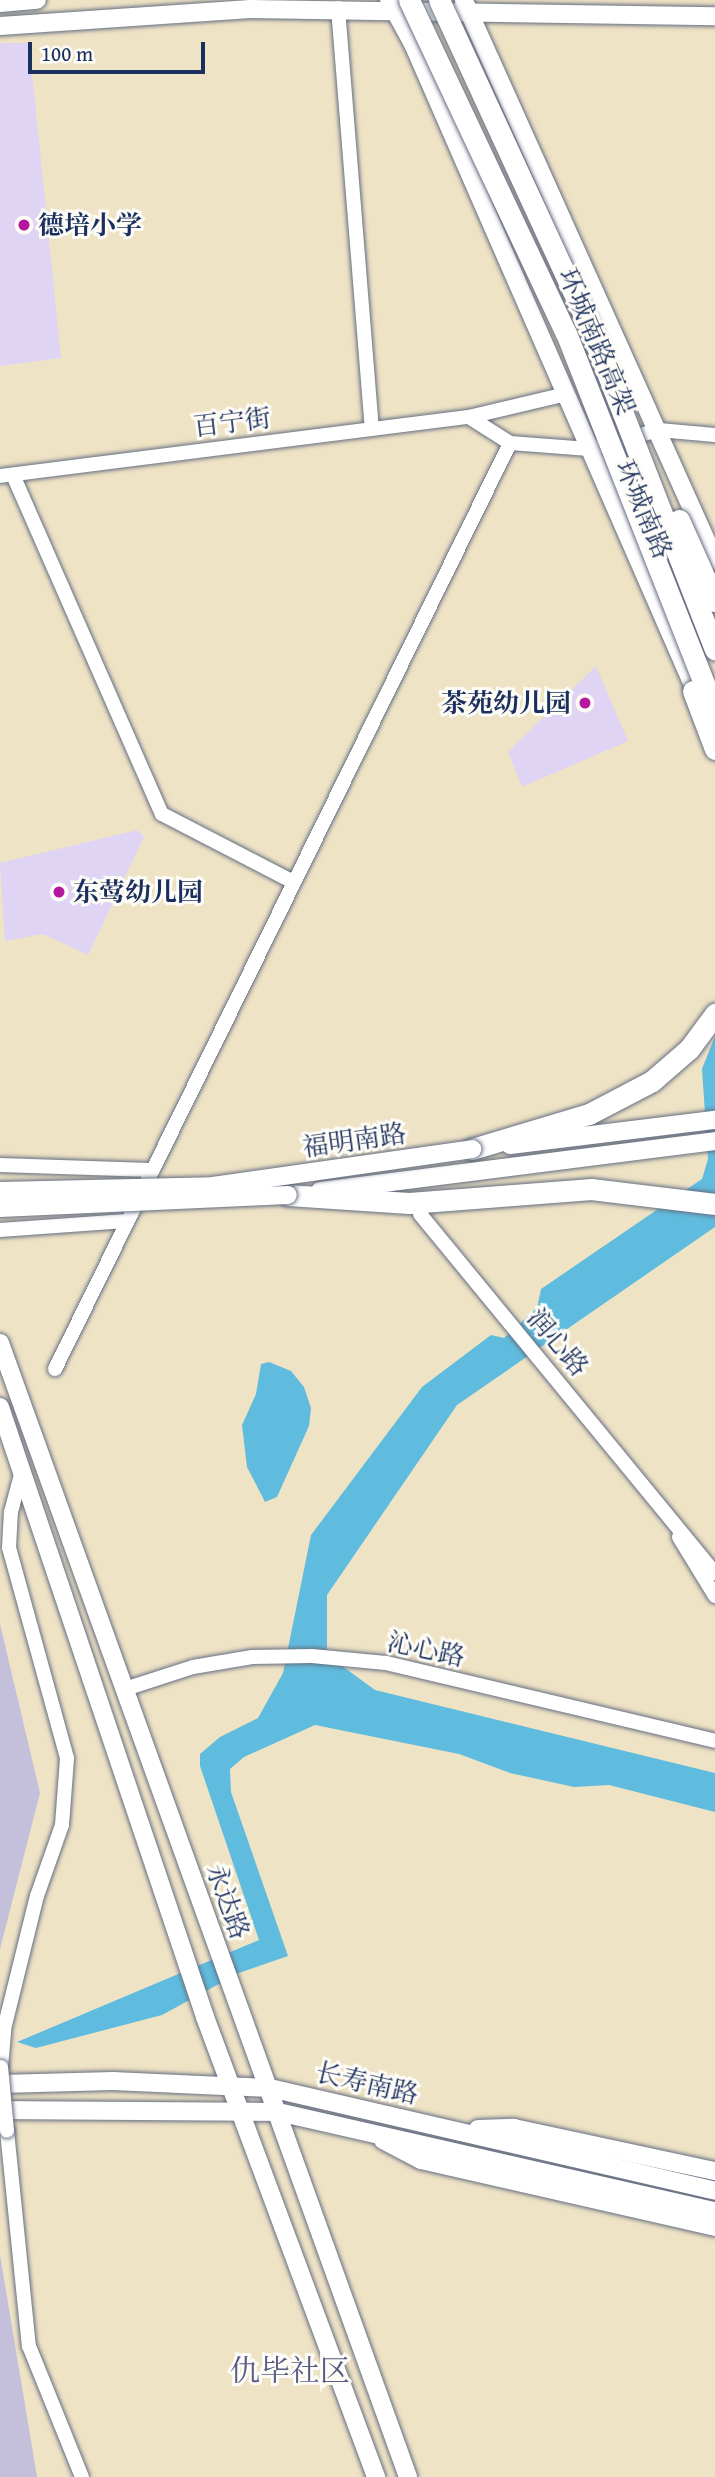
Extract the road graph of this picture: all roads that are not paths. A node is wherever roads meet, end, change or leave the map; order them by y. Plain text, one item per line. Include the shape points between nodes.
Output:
1 (37, 0) edge
2 (439, 0) edge
3 (0, 3) edge
4 (398, 4) edge
5 (466, 4) edge
6 (338, 8) junction
7 (715, 16) edge
8 (0, 26) edge
9 (590, 329) junction
10 (566, 333) junction
11 (566, 394) junction
12 (469, 417) junction
13 (372, 429) junction
14 (659, 430) junction
15 (715, 435) edge
16 (510, 443) junction
17 (589, 449) junction
18 (7, 475) edge
19 (715, 560) edge
20 (715, 601) edge
21 (715, 649) edge
22 (715, 711) edge
23 (715, 732) edge
24 (715, 750) edge
25 (293, 882) junction
26 (715, 1014) edge
27 (715, 1120) edge
28 (715, 1141) edge
29 (472, 1149) junction
30 (0, 1165) edge
31 (150, 1170) junction
32 (0, 1191) edge
33 (646, 1192) junction
34 (288, 1195) junction
35 (715, 1204) edge
36 (0, 1208) edge
37 (419, 1214) dead end
38 (715, 1214) edge
39 (126, 1220) junction
40 (0, 1230) edge
41 (0, 1343) edge
42 (55, 1369) dead end
43 (0, 1407) edge
44 (22, 1471) junction
45 (659, 1502) junction
46 (715, 1573) edge
47 (715, 1596) edge
48 (125, 1689) junction
49 (715, 1741) edge
50 (1, 2076) edge
51 (232, 2086) junction
52 (270, 2088) junction
53 (0, 2110) edge
54 (242, 2111) junction
55 (278, 2112) junction
56 (449, 2129) junction
57 (371, 2133) junction
58 (715, 2171) edge
59 (715, 2191) edge
60 (715, 2211) edge
61 (715, 2227) edge
62 (82, 2477) edge
63 (376, 2477) edge
64 (408, 2477) edge

1 - 3 main road
2 - 9 highway, 环城南路高架, bridge
4 - 5 main road
4 - 6 main road
4 - 10 highway, 环城南路高架, bridge
4 - 11 main road, 环城南路
5 - 7 main road
5 - 14 main road, 环城南路
6 - 8 main road via 250,9
6 - 13 street
9 - 20 highway, bridge
9 - 21 highway, 环城南路高架, bridge
10 - 22 highway, 环城南路高架, bridge
10 - 24 highway, bridge via 636,540
11 - 12 street, 百宁街
11 - 17 main road, 环城南路
12 - 13 street, 百宁街
12 - 16 street
13 - 18 street, 百宁街
14 - 15 street
14 - 17 street
14 - 19 main road, 环城南路
16 - 17 street
16 - 25 street
17 - 23 main road, 环城南路
18 - 25 street via 162,814
25 - 31 street
26 - 29 highway via 689,1049 652,1080 589,1114
27 - 29 main road, 福明南路
28 - 34 main road, 福明南路
29 - 32 main road, 福明南路, bridge via 213,1186
30 - 31 street
31 - 39 street
33 - 34 highway via 591,1189 409,1203
33 - 35 highway
33 - 38 highway
34 - 36 main road, 福明南路, bridge
37 - 45 street, 润心路
39 - 40 street
39 - 42 street
41 - 48 main road, 永达路
43 - 44 main road
44 - 50 street via 11,1512 9,1548 67,1758 62,1825 37,1896 4,2029
44 - 51 main road via 164,1900
45 - 46 street, 润心路
45 - 47 street, 润心路
48 - 49 street, 沁心路 via 205,1665 252,1657 324,1657 386,1663
48 - 52 main road, 永达路
50 - 51 main road, 长寿南路
50 - 62 street, bridge via 29,2346
51 - 52 main road, 长寿南路
51 - 54 main road
52 - 55 main road, 永达路
52 - 56 main road, 长寿南路
53 - 54 main road, 长寿南路
54 - 55 main road, 长寿南路
54 - 63 main road
55 - 57 main road, 长寿南路
55 - 64 main road, 永达路
56 - 58 main road via 514,2128
56 - 59 main road, 长寿南路
57 - 60 main road, 长寿南路
57 - 61 main road via 421,2160

